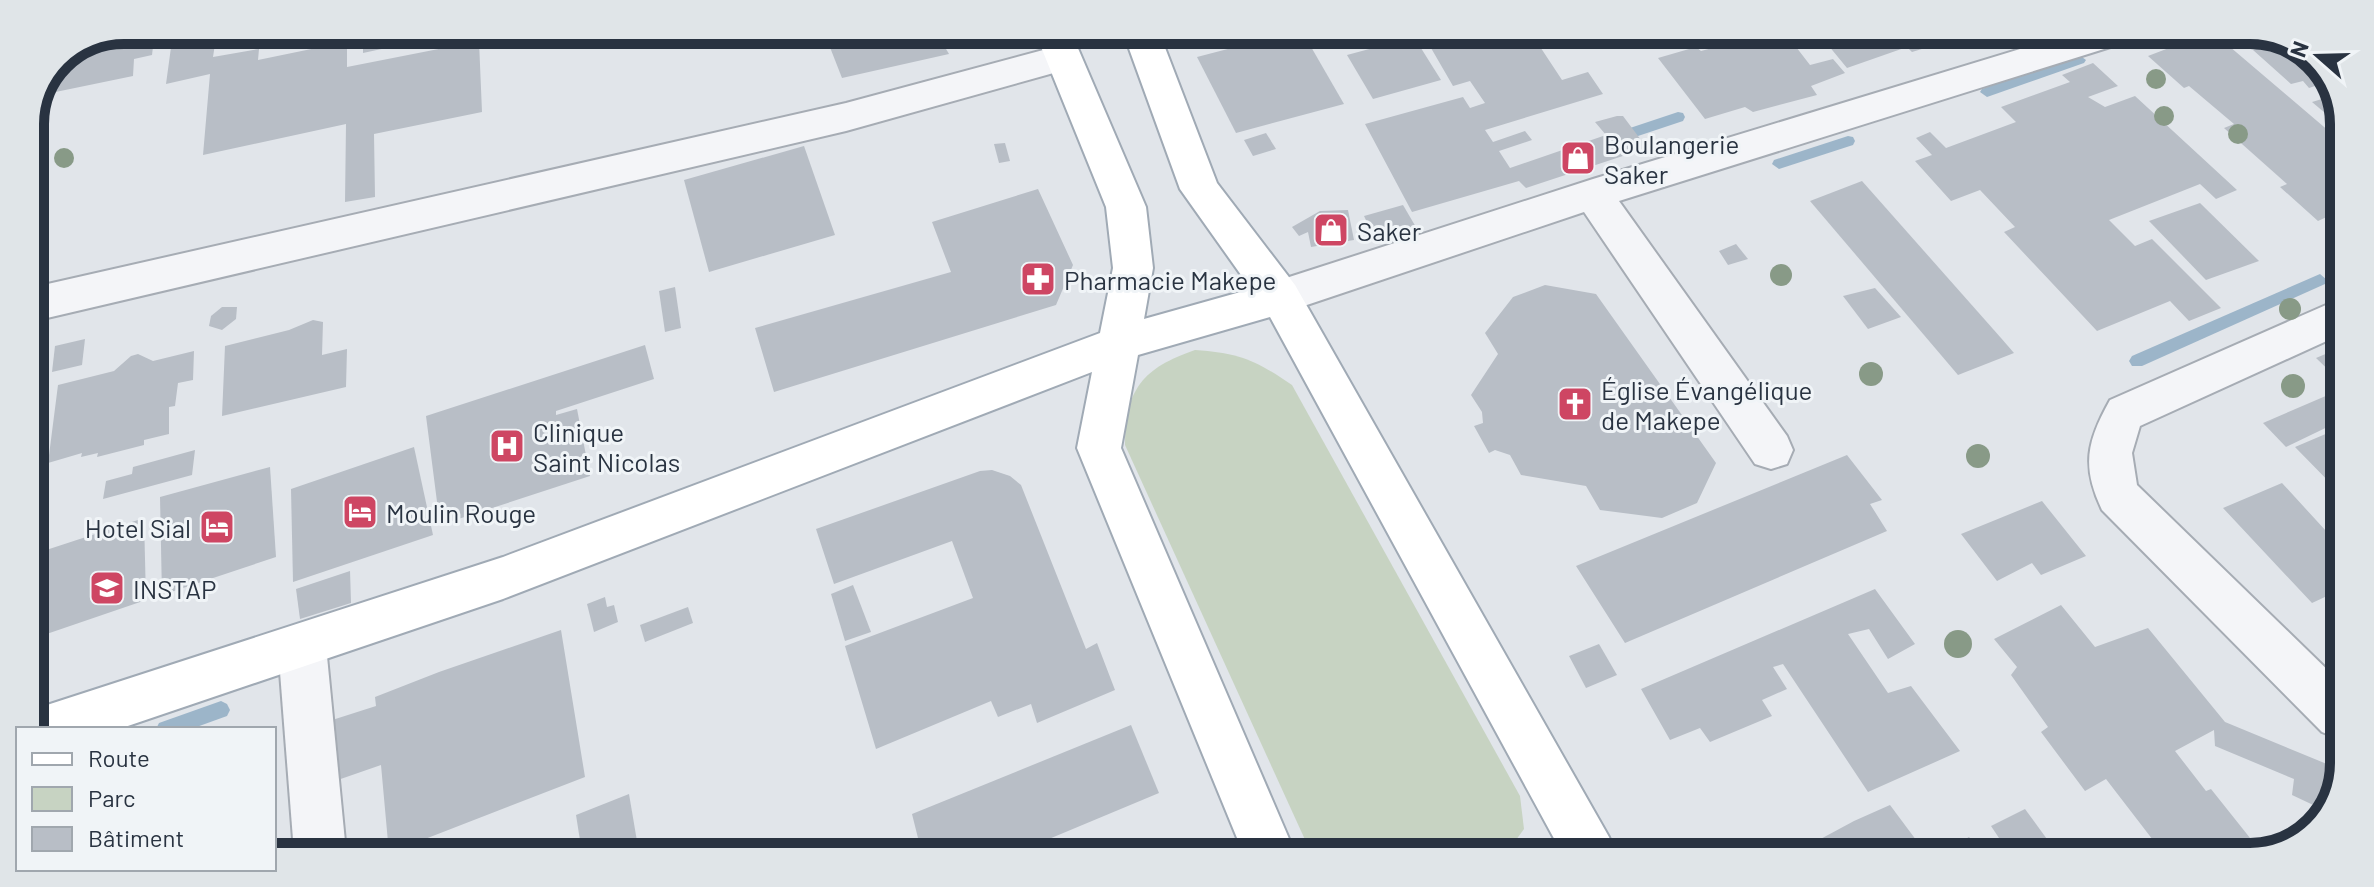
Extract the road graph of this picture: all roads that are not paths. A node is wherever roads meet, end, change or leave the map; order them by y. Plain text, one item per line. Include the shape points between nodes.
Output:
1 (1146, 44) edge
2 (1058, 45) edge
3 (2027, 46) edge
4 (1593, 194) junction
5 (1280, 297) junction
6 (44, 302) edge
7 (2330, 320) edge
8 (1117, 344) junction
9 (1771, 450) dead end
10 (302, 646) junction
11 (2330, 706) edge
12 (53, 727) edge
13 (319, 843) edge
14 (1265, 843) edge
15 (1584, 843) edge

1 - 5 main road via 1200,189
2 - 6 street via 800,128
2 - 8 main road via 1126,207 1133,268
3 - 4 street
4 - 5 street
4 - 9 street
5 - 8 main road
5 - 15 main road
7 - 11 street via 2125,413 2111,438 2109,466 2118,496
8 - 10 main road via 503,578
8 - 14 main road via 1099,448
10 - 12 main road
10 - 13 street

